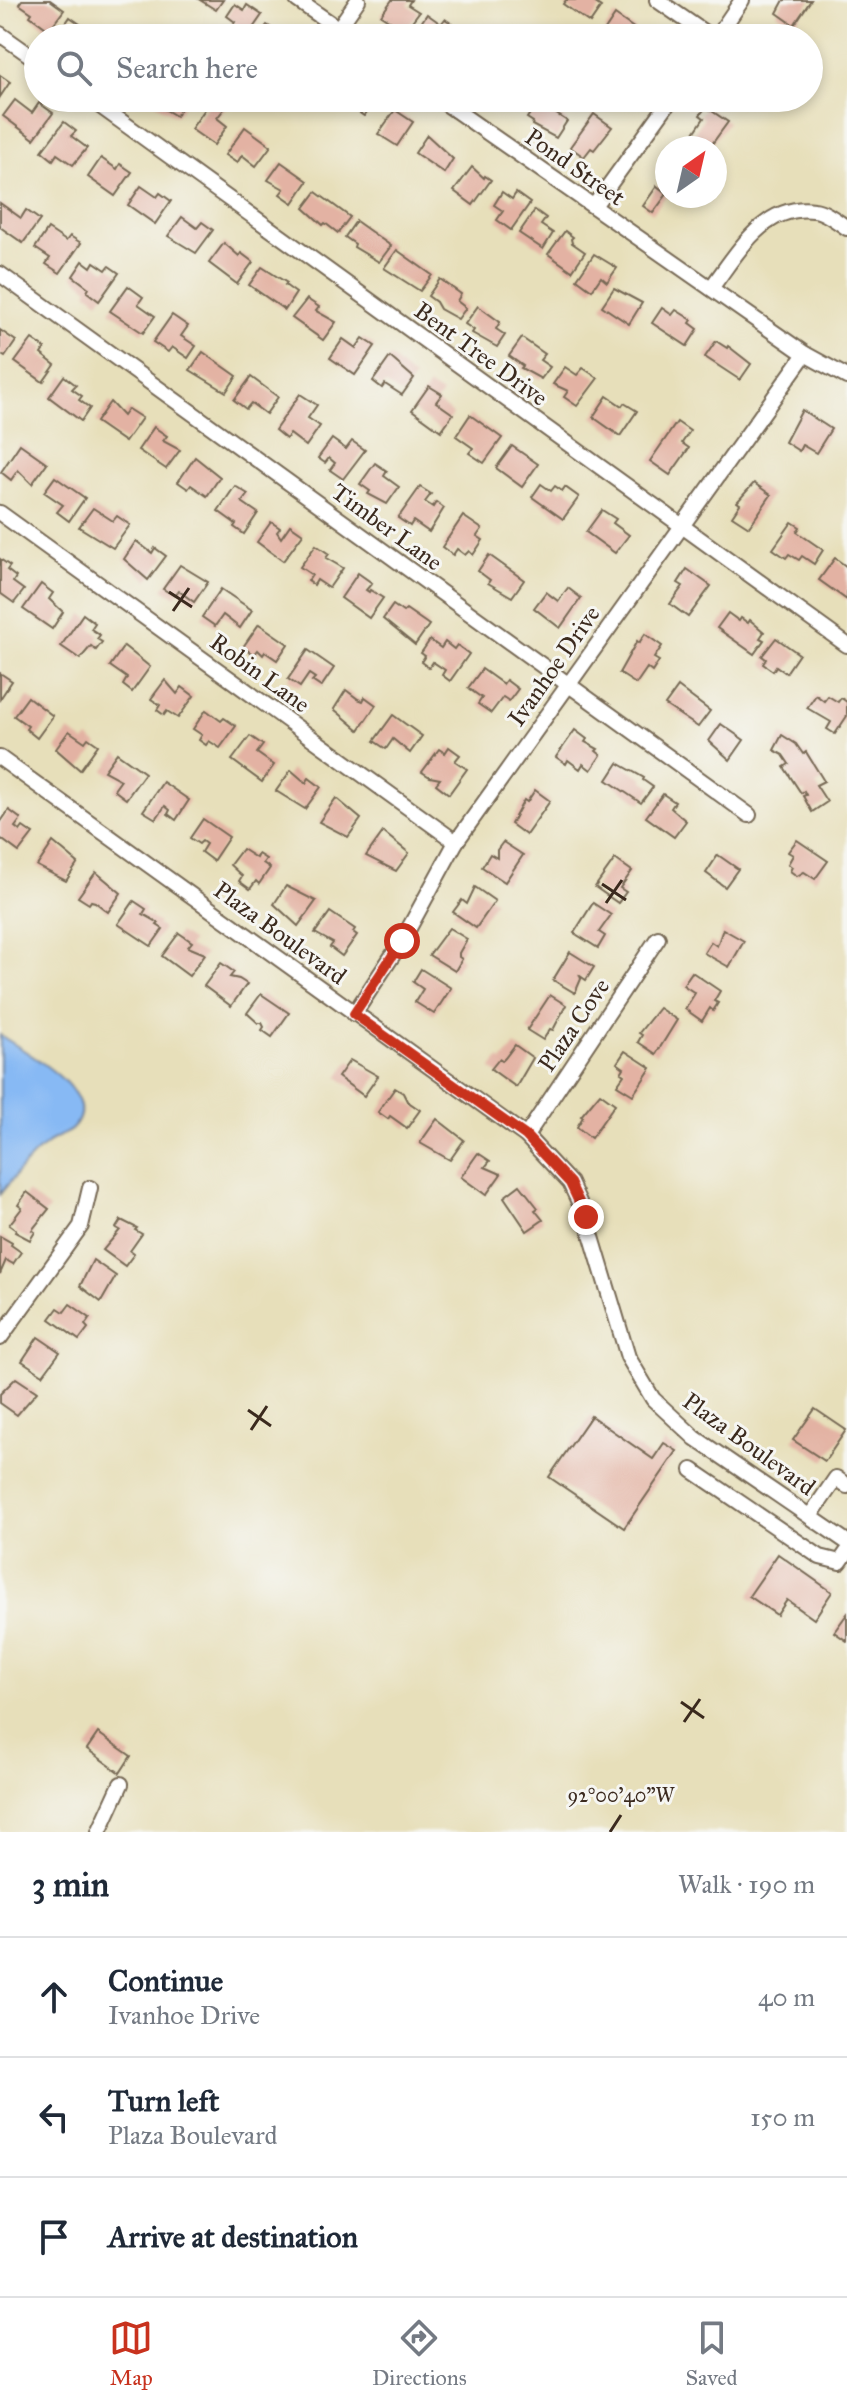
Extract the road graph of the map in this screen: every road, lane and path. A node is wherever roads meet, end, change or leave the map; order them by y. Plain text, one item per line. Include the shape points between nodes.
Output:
1 (297, 0) edge
2 (358, 0) edge
3 (657, 0) edge
4 (742, 0) edge
5 (331, 24) edge
6 (341, 24) edge
7 (693, 24) edge
8 (724, 24) edge
9 (0, 34) edge
10 (24, 51) edge
11 (108, 112) edge
12 (458, 112) edge
13 (662, 112) edge
14 (594, 206) junction
15 (847, 228) edge
16 (0, 274) edge
17 (711, 288) junction
18 (805, 354) junction
19 (847, 377) edge
20 (0, 513) edge
21 (681, 525) junction
22 (847, 645) edge
23 (569, 686) junction
24 (0, 758) edge
25 (749, 815) dead end
26 (456, 842) junction
27 (658, 938) dead end
28 (354, 1014) junction
29 (526, 1136) junction
30 (90, 1188) dead end
31 (0, 1338) edge
32 (692, 1470) dead end
33 (847, 1486) edge
34 (793, 1505) junction
35 (810, 1516) junction
36 (778, 1528) junction
37 (847, 1542) edge
38 (847, 1552) edge
39 (121, 1784) dead end
40 (99, 1832) edge

1 - 5 street
2 - 6 street
3 - 7 street
4 - 8 street
9 - 10 street
11 - 21 street, Bent Tree Drive
12 - 14 street, Pond Street
13 - 14 street
14 - 17 street, Pond Street
15 - 17 street via 817,209 785,211 757,229
16 - 23 street, Timber Lane
17 - 18 street, Pond Street
18 - 19 street, Pond Street
18 - 21 street, Ivanhoe Drive
20 - 26 street, Robin Lane
21 - 22 street, Bent Tree Drive
21 - 23 street, Ivanhoe Drive
23 - 25 street, Timber Lane
23 - 26 street, Ivanhoe Drive
24 - 28 street, Plaza Boulevard
26 - 28 street, Ivanhoe Drive via 402,941
27 - 29 street, Plaza Cove
28 - 29 street, Plaza Boulevard
29 - 34 street, Plaza Boulevard via 570,1183 586,1217 628,1357 653,1399 695,1438
30 - 31 street via 81,1226
32 - 36 street
33 - 35 street via 836,1478
34 - 35 street, Plaza Boulevard
34 - 36 street
35 - 37 street, Plaza Boulevard
36 - 38 street via 820,1557 840,1562
39 - 40 street

